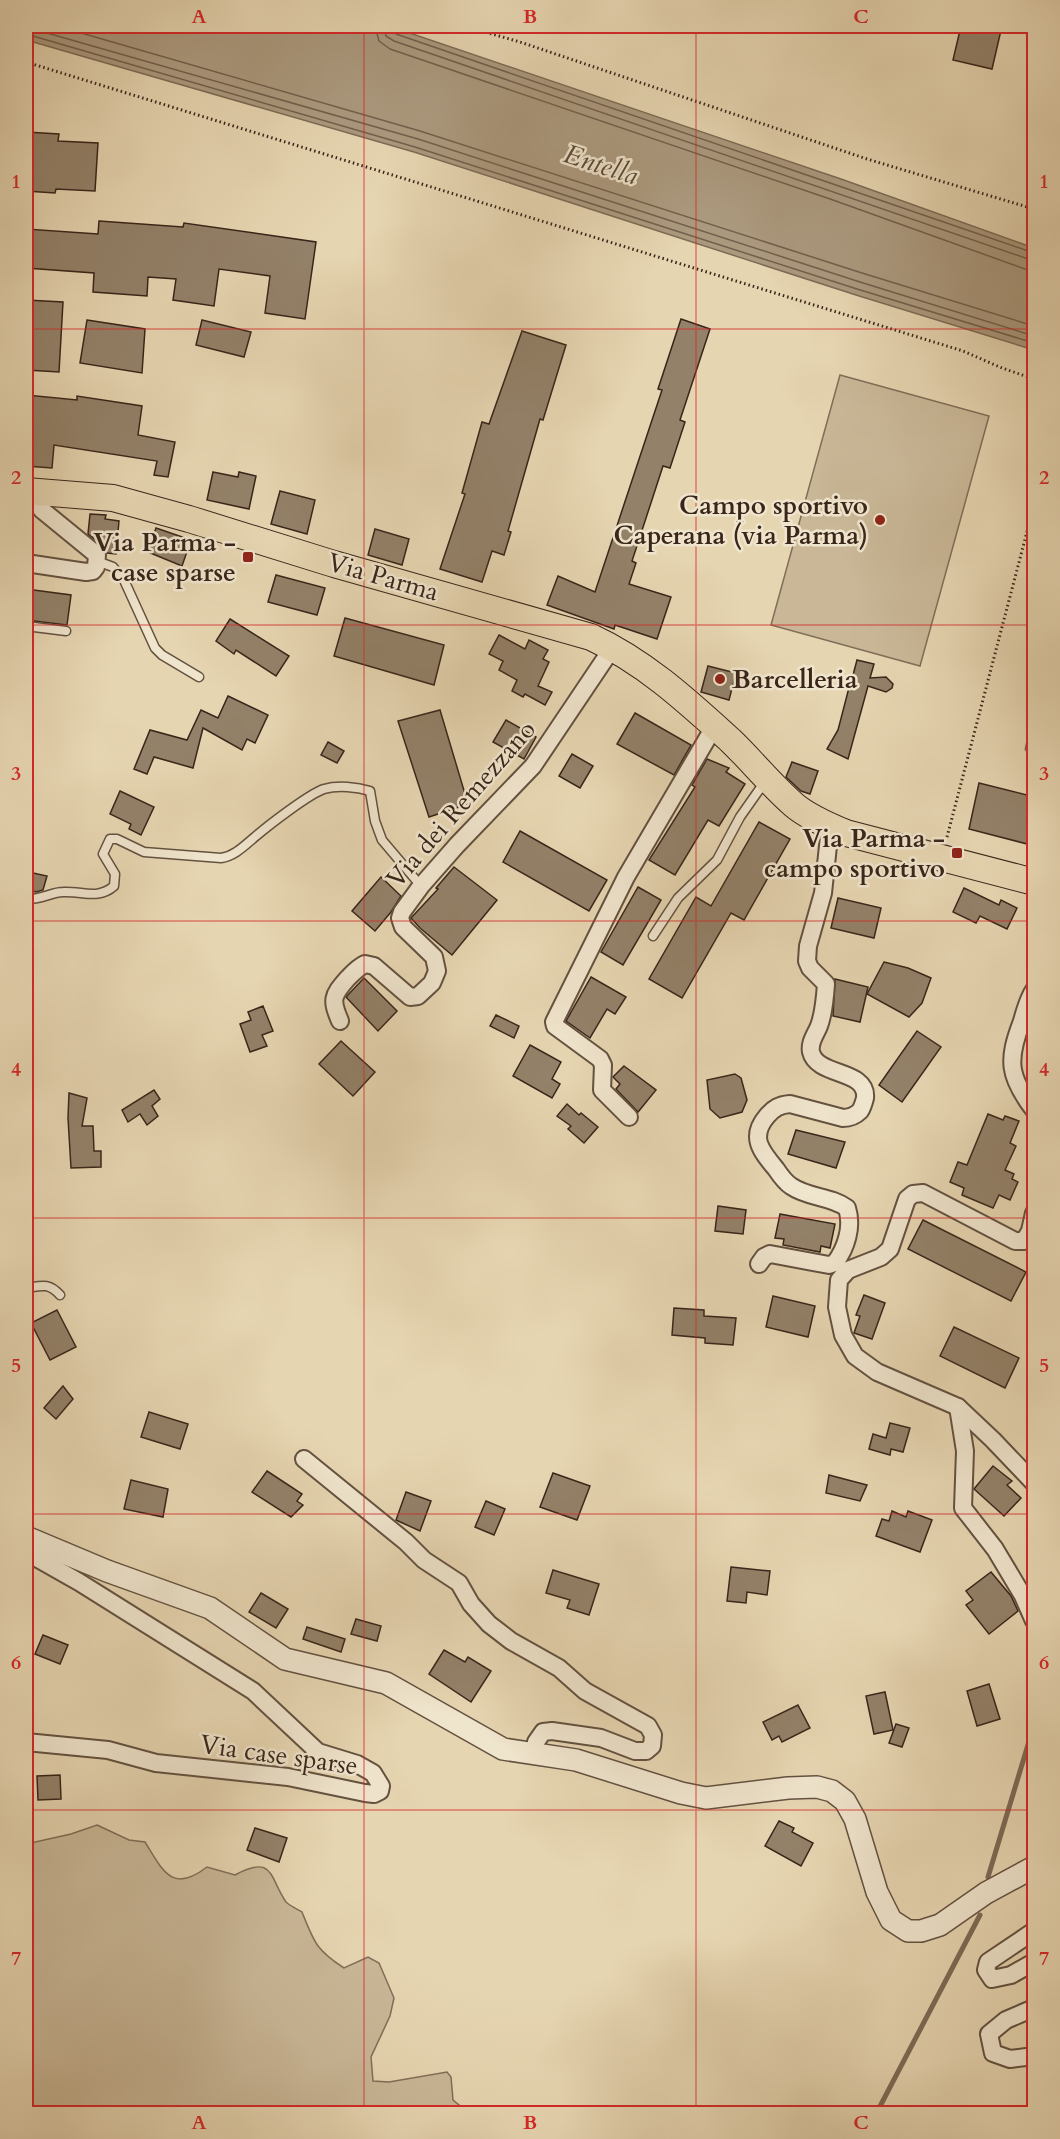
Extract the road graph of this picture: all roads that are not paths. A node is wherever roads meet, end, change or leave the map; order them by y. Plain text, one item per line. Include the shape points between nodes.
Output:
1 (26, 491) edge
2 (97, 561) junction
3 (26, 563) edge
4 (26, 626) edge
5 (66, 631) dead end
6 (613, 647) junction
7 (199, 677) dead end
8 (714, 727) junction
9 (768, 778) junction
10 (831, 827) junction
11 (1035, 882) edge
12 (421, 886) junction
13 (26, 899) edge
14 (653, 936) dead end
15 (1035, 990) edge
16 (340, 1021) dead end
17 (1035, 1110) edge
18 (629, 1117) dead end
19 (1035, 1213) edge
20 (759, 1264) dead end
21 (26, 1288) edge
22 (60, 1295) dead end
23 (958, 1407) junction
24 (304, 1459) dead end
25 (1035, 1483) edge
26 (26, 1537) edge
27 (26, 1552) edge
28 (1035, 1621) edge
29 (26, 1742) edge
30 (534, 1754) junction
31 (1035, 1867) edge
32 (1035, 1931) edge
33 (1035, 1962) edge
34 (1035, 2008) edge
35 (1035, 2056) edge

1 - 2 street via 49,516 87,546
1 - 6 main road, Via Parma via 113,498 591,637
2 - 3 street via 93,571 86,572
2 - 7 lane via 113,567 124,580 155,648
4 - 5 lane
6 - 8 main road, Via Parma via 664,681
6 - 12 street, Via dei Remezzano via 533,766
8 - 9 main road, Via Parma
8 - 18 street via 626,878 554,1022 600,1059 602,1090
9 - 10 main road, Via Parma via 795,806
9 - 14 lane via 740,817 717,860 678,898
10 - 11 main road, Via Parma
10 - 20 street via 823,893 808,946 810,968 826,984 811,1051 826,1068 856,1080 865,1099 861,1110 851,1118 782,1104 759,1126 758,1141 762,1153 789,1185 847,1208 848,1232 843,1252 835,1263 770,1254
12 - 13 lane via 382,840 370,791 336,787 323,789 230,857 144,852 110,839 103,854 115,874 114,886 107,892 61,892
12 - 16 street, Via dei Remezzano via 400,918 403,927 434,957 436,971 432,983 410,998 374,966 365,964 334,995
15 - 17 street via 1016,1038 1012,1069 1017,1086
19 - 23 street via 1024,1241 1016,1241 923,1193 913,1194 907,1199 890,1249 848,1270 839,1280 837,1307 843,1335 855,1356 877,1372
21 - 22 lane via 47,1285
23 - 25 street
23 - 28 street via 965,1450 963,1508 995,1549
24 - 30 street via 424,1560 459,1582 471,1604 489,1624 559,1668 585,1691 648,1726 653,1735 652,1746 634,1750 601,1738 543,1732
26 - 30 street via 210,1608 285,1659 386,1683 503,1749
27 - 29 street, Via case sparse via 253,1691 318,1752 365,1768 381,1786 374,1794 365,1793 288,1777 156,1763 108,1750
30 - 31 street via 576,1760 706,1798 788,1788 832,1791 845,1801 855,1819 877,1892 891,1920 908,1931 940,1925 986,1893
32 - 33 street via 988,1962 986,1970 992,1979 1011,1975
34 - 35 street via 1006,2020 989,2034 993,2053 1010,2059

